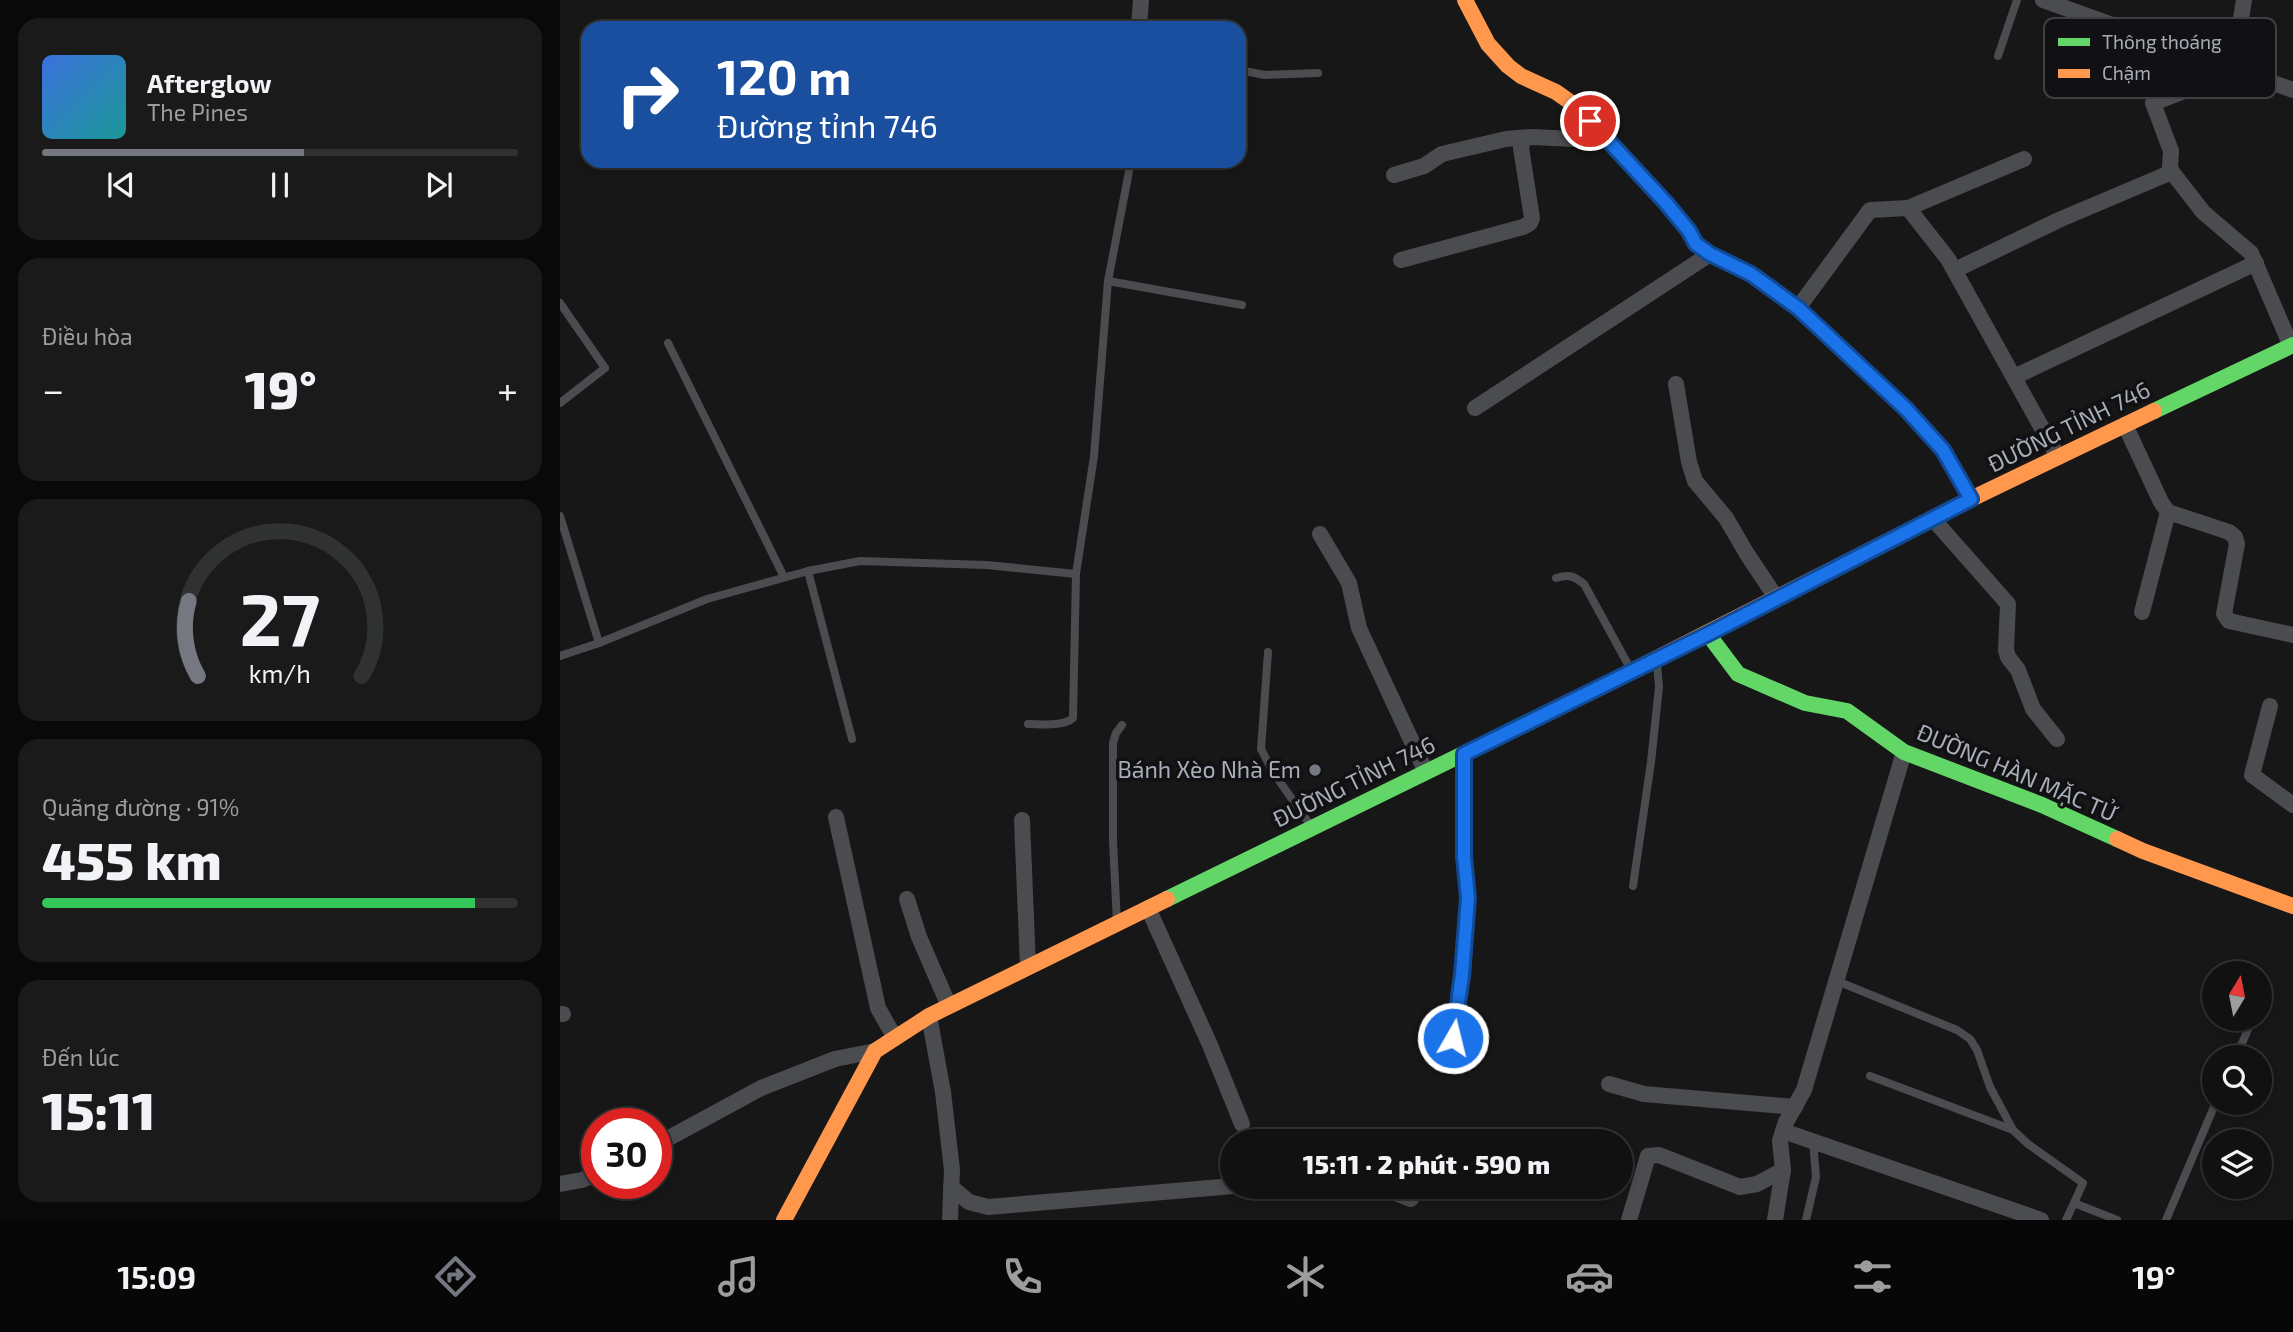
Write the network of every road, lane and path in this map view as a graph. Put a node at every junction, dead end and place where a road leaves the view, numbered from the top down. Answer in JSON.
{"nodes":[{"id":1,"x":1141,"y":0,"type":"edge"},
{"id":2,"x":1465,"y":0,"type":"edge"},
{"id":3,"x":2017,"y":0,"type":"edge"},
{"id":4,"x":2043,"y":0,"type":"edge"},
{"id":5,"x":2244,"y":0,"type":"edge"},
{"id":6,"x":2093,"y":18,"type":"edge"},
{"id":7,"x":2241,"y":18,"type":"edge"},
{"id":8,"x":1140,"y":21,"type":"edge"},
{"id":9,"x":1998,"y":56,"type":"dead end"},
{"id":10,"x":1246,"y":71,"type":"edge"},
{"id":11,"x":1318,"y":73,"type":"dead end"},
{"id":12,"x":2276,"y":84,"type":"edge"},
{"id":13,"x":2293,"y":90,"type":"edge"},
{"id":14,"x":2166,"y":98,"type":"edge"},
{"id":15,"x":1601,"y":132,"type":"junction"},
{"id":16,"x":1523,"y":139,"type":"junction"},
{"id":17,"x":2024,"y":159,"type":"dead end"},
{"id":18,"x":1130,"y":168,"type":"edge"},
{"id":19,"x":2172,"y":172,"type":"junction"},
{"id":20,"x":1394,"y":175,"type":"dead end"},
{"id":21,"x":1908,"y":208,"type":"junction"},
{"id":22,"x":1710,"y":254,"type":"junction"},
{"id":23,"x":1401,"y":260,"type":"dead end"},
{"id":24,"x":2256,"y":263,"type":"junction"},
{"id":25,"x":1955,"y":270,"type":"junction"},
{"id":26,"x":1108,"y":281,"type":"junction"},
{"id":27,"x":560,"y":303,"type":"edge"},
{"id":28,"x":1242,"y":305,"type":"dead end"},
{"id":29,"x":1798,"y":308,"type":"junction"},
{"id":30,"x":668,"y":344,"type":"dead end"},
{"id":31,"x":2292,"y":346,"type":"edge"},
{"id":32,"x":2014,"y":377,"type":"junction"},
{"id":33,"x":1676,"y":384,"type":"dead end"},
{"id":34,"x":560,"y":403,"type":"edge"},
{"id":35,"x":1475,"y":408,"type":"dead end"},
{"id":36,"x":2125,"y":425,"type":"junction"},
{"id":37,"x":2059,"y":457,"type":"junction"},
{"id":38,"x":1971,"y":499,"type":"junction"},
{"id":39,"x":2168,"y":512,"type":"junction"},
{"id":40,"x":560,"y":516,"type":"edge"},
{"id":41,"x":1933,"y":519,"type":"junction"},
{"id":42,"x":1320,"y":534,"type":"dead end"},
{"id":43,"x":808,"y":571,"type":"junction"},
{"id":44,"x":1076,"y":574,"type":"junction"},
{"id":45,"x":784,"y":577,"type":"junction"},
{"id":46,"x":1556,"y":578,"type":"dead end"},
{"id":47,"x":1777,"y":599,"type":"junction"},
{"id":48,"x":2142,"y":612,"type":"dead end"},
{"id":49,"x":1708,"y":634,"type":"junction"},
{"id":50,"x":2293,"y":635,"type":"edge"},
{"id":51,"x":599,"y":643,"type":"junction"},
{"id":52,"x":1268,"y":652,"type":"dead end"},
{"id":53,"x":560,"y":656,"type":"edge"},
{"id":54,"x":1657,"y":659,"type":"junction"},
{"id":55,"x":1632,"y":672,"type":"junction"},
{"id":56,"x":2270,"y":706,"type":"dead end"},
{"id":57,"x":1028,"y":724,"type":"dead end"},
{"id":58,"x":1122,"y":725,"type":"dead end"},
{"id":59,"x":852,"y":739,"type":"dead end"},
{"id":60,"x":2057,"y":739,"type":"dead end"},
{"id":61,"x":1904,"y":752,"type":"junction"},
{"id":62,"x":1464,"y":754,"type":"junction"},
{"id":63,"x":1426,"y":772,"type":"junction"},
{"id":64,"x":2293,"y":804,"type":"edge"},
{"id":65,"x":836,"y":817,"type":"dead end"},
{"id":66,"x":1022,"y":820,"type":"dead end"},
{"id":67,"x":1312,"y":828,"type":"junction"},
{"id":68,"x":1633,"y":886,"type":"dead end"},
{"id":69,"x":907,"y":899,"type":"dead end"},
{"id":70,"x":2293,"y":906,"type":"edge"},
{"id":71,"x":1148,"y":908,"type":"junction"},
{"id":72,"x":1117,"y":923,"type":"junction"},
{"id":73,"x":1028,"y":967,"type":"junction"},
{"id":74,"x":1837,"y":981,"type":"junction"},
{"id":75,"x":949,"y":1006,"type":"junction"},
{"id":76,"x":929,"y":1016,"type":"junction"},
{"id":77,"x":895,"y":1038,"type":"junction"},
{"id":78,"x":1453,"y":1038,"type":"dead end"},
{"id":79,"x":875,"y":1051,"type":"junction"},
{"id":80,"x":1870,"y":1076,"type":"dead end"},
{"id":81,"x":1609,"y":1084,"type":"dead end"},
{"id":82,"x":1795,"y":1107,"type":"junction"},
{"id":83,"x":2210,"y":1115,"type":"edge"},
{"id":84,"x":1241,"y":1124,"type":"dead end"},
{"id":85,"x":2013,"y":1130,"type":"junction"},
{"id":86,"x":1783,"y":1131,"type":"junction"},
{"id":87,"x":672,"y":1136,"type":"edge"},
{"id":88,"x":1813,"y":1141,"type":"junction"},
{"id":89,"x":1783,"y":1170,"type":"junction"},
{"id":90,"x":581,"y":1180,"type":"edge"},
{"id":91,"x":560,"y":1184,"type":"edge"},
{"id":92,"x":951,"y":1187,"type":"junction"},
{"id":93,"x":1220,"y":1187,"type":"edge"},
{"id":94,"x":2074,"y":1203,"type":"junction"},
{"id":95,"x":784,"y":1220,"type":"edge"},
{"id":96,"x":950,"y":1220,"type":"edge"},
{"id":97,"x":1629,"y":1220,"type":"edge"},
{"id":98,"x":1775,"y":1220,"type":"edge"},
{"id":99,"x":1806,"y":1220,"type":"edge"},
{"id":100,"x":2041,"y":1220,"type":"edge"},
{"id":101,"x":2066,"y":1220,"type":"edge"},
{"id":102,"x":2118,"y":1220,"type":"edge"},
{"id":103,"x":2166,"y":1220,"type":"edge"}],
"edges":[{"from":1,"to":8,"type":"street"},
{"from":2,"to":15,"type":"main road"},
{"from":3,"to":9,"type":"lane"},
{"from":4,"to":6,"type":"street"},
{"from":5,"to":7,"type":"street"},
{"from":10,"to":11,"type":"lane"},
{"from":12,"to":13,"type":"street"},
{"from":14,"to":19,"type":"street"},
{"from":15,"to":16,"type":"street"},
{"from":15,"to":22,"type":"main road"},
{"from":16,"to":20,"type":"street"},
{"from":16,"to":23,"type":"street"},
{"from":17,"to":21,"type":"street"},
{"from":18,"to":26,"type":"lane"},
{"from":19,"to":24,"type":"street"},
{"from":19,"to":25,"type":"street"},
{"from":21,"to":25,"type":"street"},
{"from":21,"to":29,"type":"street"},
{"from":22,"to":29,"type":"main road"},
{"from":22,"to":35,"type":"street"},
{"from":24,"to":31,"type":"street"},
{"from":24,"to":32,"type":"street"},
{"from":25,"to":32,"type":"street"},
{"from":26,"to":28,"type":"lane"},
{"from":26,"to":44,"type":"lane"},
{"from":27,"to":34,"type":"lane"},
{"from":29,"to":38,"type":"main road"},
{"from":30,"to":45,"type":"lane"},
{"from":31,"to":36,"type":"main road","name":"ĐƯỜNG TỈNH 746"},
{"from":32,"to":37,"type":"street"},
{"from":33,"to":47,"type":"street"},
{"from":36,"to":37,"type":"main road","name":"ĐƯỜNG TỈNH 746"},
{"from":36,"to":39,"type":"street"},
{"from":37,"to":38,"type":"main road","name":"ĐƯỜNG TỈNH 746"},
{"from":38,"to":41,"type":"main road","name":"ĐƯỜNG TỈNH 746"},
{"from":39,"to":48,"type":"street"},
{"from":39,"to":50,"type":"street"},
{"from":40,"to":51,"type":"lane"},
{"from":41,"to":47,"type":"main road","name":"ĐƯỜNG TỈNH 746"},
{"from":41,"to":60,"type":"street"},
{"from":42,"to":63,"type":"street"},
{"from":43,"to":44,"type":"lane"},
{"from":43,"to":45,"type":"lane"},
{"from":43,"to":59,"type":"lane"},
{"from":44,"to":57,"type":"lane"},
{"from":45,"to":51,"type":"lane"},
{"from":46,"to":55,"type":"lane"},
{"from":47,"to":49,"type":"main road","name":"ĐƯỜNG TỈNH 746"},
{"from":49,"to":54,"type":"main road","name":"ĐƯỜNG TỈNH 746"},
{"from":49,"to":61,"type":"main road","name":"ĐƯỜNG HÀN MẶC TỬ"},
{"from":51,"to":53,"type":"lane"},
{"from":52,"to":67,"type":"lane"},
{"from":54,"to":55,"type":"main road","name":"ĐƯỜNG TỈNH 746"},
{"from":54,"to":68,"type":"lane"},
{"from":55,"to":62,"type":"main road","name":"ĐƯỜNG TỈNH 746"},
{"from":56,"to":64,"type":"street"},
{"from":58,"to":72,"type":"lane"},
{"from":61,"to":70,"type":"main road","name":"ĐƯỜNG HÀN MẶC TỬ"},
{"from":61,"to":74,"type":"street"},
{"from":62,"to":63,"type":"main road","name":"ĐƯỜNG TỈNH 746"},
{"from":62,"to":78,"type":"street"},
{"from":63,"to":67,"type":"main road","name":"ĐƯỜNG TỈNH 746"},
{"from":65,"to":77,"type":"street"},
{"from":66,"to":73,"type":"street"},
{"from":67,"to":71,"type":"main road","name":"ĐƯỜNG TỈNH 746"},
{"from":69,"to":75,"type":"street"},
{"from":71,"to":72,"type":"main road","name":"ĐƯỜNG TỈNH 746"},
{"from":71,"to":84,"type":"street"},
{"from":72,"to":73,"type":"main road","name":"ĐƯỜNG TỈNH 746"},
{"from":73,"to":75,"type":"main road","name":"ĐƯỜNG TỈNH 746"},
{"from":74,"to":82,"type":"street"},
{"from":74,"to":85,"type":"lane"},
{"from":75,"to":76,"type":"main road","name":"ĐƯỜNG TỈNH 746"},
{"from":76,"to":77,"type":"main road","name":"ĐƯỜNG TỈNH 746"},
{"from":76,"to":92,"type":"street"},
{"from":77,"to":79,"type":"main road","name":"ĐƯỜNG TỈNH 746"},
{"from":79,"to":87,"type":"street"},
{"from":79,"to":95,"type":"main road","name":"ĐƯỜNG TỈNH 746"},
{"from":80,"to":85,"type":"lane"},
{"from":81,"to":82,"type":"street"},
{"from":82,"to":86,"type":"street"},
{"from":83,"to":103,"type":"lane"},
{"from":85,"to":94,"type":"lane"},
{"from":86,"to":88,"type":"street"},
{"from":86,"to":89,"type":"street"},
{"from":88,"to":99,"type":"lane"},
{"from":88,"to":100,"type":"street"},
{"from":89,"to":97,"type":"street"},
{"from":89,"to":98,"type":"street"},
{"from":90,"to":91,"type":"street"},
{"from":92,"to":93,"type":"street"},
{"from":92,"to":96,"type":"street"},
{"from":94,"to":101,"type":"lane"},
{"from":94,"to":102,"type":"lane"}]}
